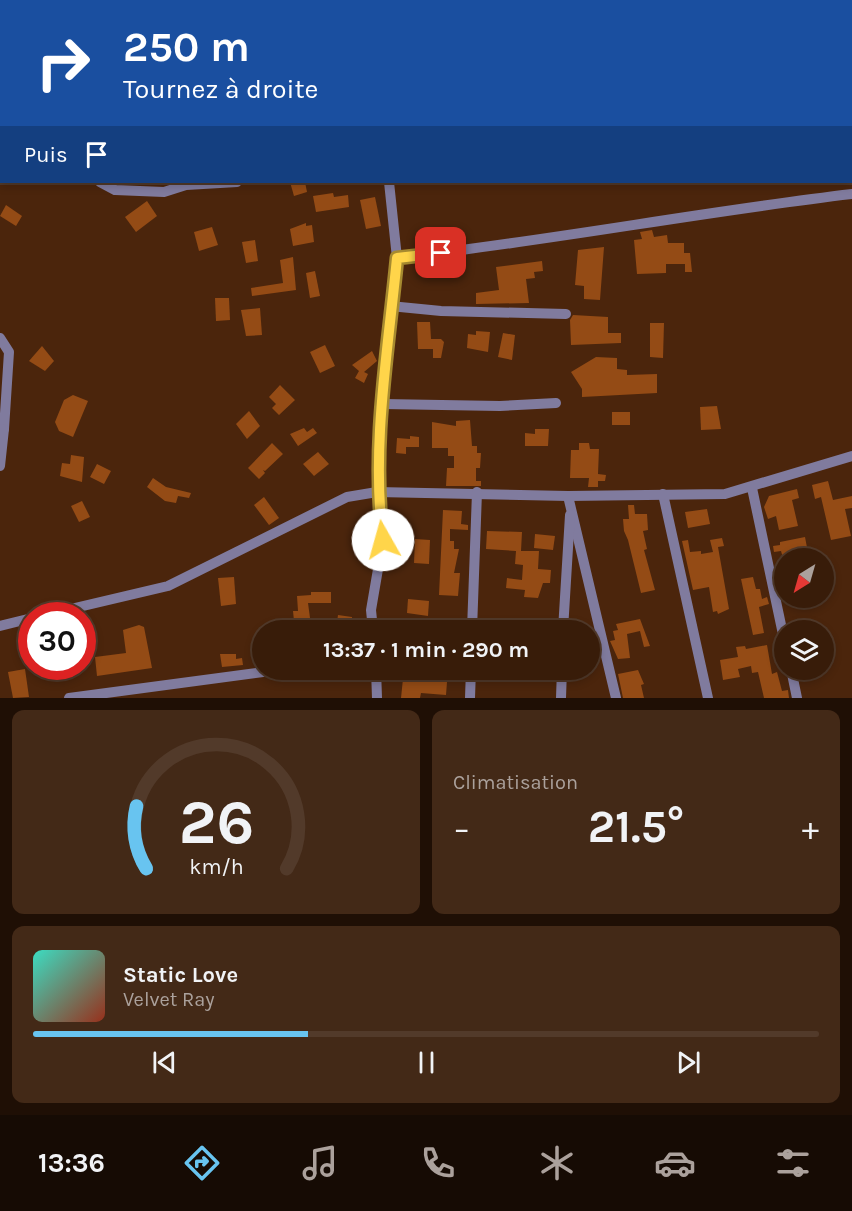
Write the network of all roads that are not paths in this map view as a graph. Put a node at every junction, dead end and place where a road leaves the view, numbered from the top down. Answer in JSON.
{"nodes":[{"id":1,"x":102,"y":183,"type":"edge"},
{"id":2,"x":220,"y":183,"type":"edge"},
{"id":3,"x":388,"y":183,"type":"edge"},
{"id":4,"x":852,"y":194,"type":"edge"},
{"id":5,"x":397,"y":258,"type":"junction"},
{"id":6,"x":390,"y":306,"type":"junction"},
{"id":7,"x":566,"y":314,"type":"dead end"},
{"id":8,"x":0,"y":338,"type":"edge"},
{"id":9,"x":556,"y":403,"type":"dead end"},
{"id":10,"x":383,"y":404,"type":"junction"},
{"id":11,"x":2,"y":430,"type":"edge"},
{"id":12,"x":852,"y":457,"type":"edge"},
{"id":13,"x":0,"y":465,"type":"edge"},
{"id":14,"x":752,"y":488,"type":"junction"},
{"id":15,"x":377,"y":492,"type":"junction"},
{"id":16,"x":477,"y":492,"type":"junction"},
{"id":17,"x":663,"y":494,"type":"junction"},
{"id":18,"x":570,"y":499,"type":"junction"},
{"id":19,"x":96,"y":603,"type":"edge"},
{"id":20,"x":372,"y":620,"type":"edge"},
{"id":21,"x":472,"y":620,"type":"edge"},
{"id":22,"x":564,"y":620,"type":"edge"},
{"id":23,"x":780,"y":620,"type":"edge"},
{"id":24,"x":18,"y":622,"type":"edge"},
{"id":25,"x":0,"y":627,"type":"edge"},
{"id":26,"x":252,"y":674,"type":"edge"},
{"id":27,"x":376,"y":680,"type":"edge"},
{"id":28,"x":471,"y":680,"type":"edge"},
{"id":29,"x":562,"y":680,"type":"edge"},
{"id":30,"x":793,"y":680,"type":"edge"},
{"id":31,"x":69,"y":698,"type":"edge"},
{"id":32,"x":376,"y":698,"type":"edge"},
{"id":33,"x":470,"y":698,"type":"edge"},
{"id":34,"x":561,"y":698,"type":"edge"},
{"id":35,"x":616,"y":698,"type":"edge"},
{"id":36,"x":708,"y":698,"type":"edge"},
{"id":37,"x":797,"y":698,"type":"edge"}],
"edges":[{"from":1,"to":2,"type":"street"},
{"from":3,"to":5,"type":"street"},
{"from":4,"to":5,"type":"street"},
{"from":5,"to":6,"type":"street"},
{"from":6,"to":7,"type":"street"},
{"from":6,"to":10,"type":"street"},
{"from":8,"to":11,"type":"street"},
{"from":9,"to":10,"type":"street"},
{"from":10,"to":15,"type":"street"},
{"from":11,"to":13,"type":"street"},
{"from":12,"to":14,"type":"street"},
{"from":14,"to":17,"type":"street"},
{"from":14,"to":23,"type":"street"},
{"from":15,"to":16,"type":"street"},
{"from":15,"to":19,"type":"street"},
{"from":15,"to":20,"type":"street"},
{"from":16,"to":18,"type":"street"},
{"from":16,"to":21,"type":"street"},
{"from":17,"to":18,"type":"street"},
{"from":17,"to":36,"type":"street"},
{"from":18,"to":22,"type":"street"},
{"from":18,"to":35,"type":"street"},
{"from":24,"to":25,"type":"street"},
{"from":26,"to":31,"type":"street"},
{"from":27,"to":32,"type":"street"},
{"from":28,"to":33,"type":"street"},
{"from":29,"to":34,"type":"street"},
{"from":30,"to":37,"type":"street"}]}
